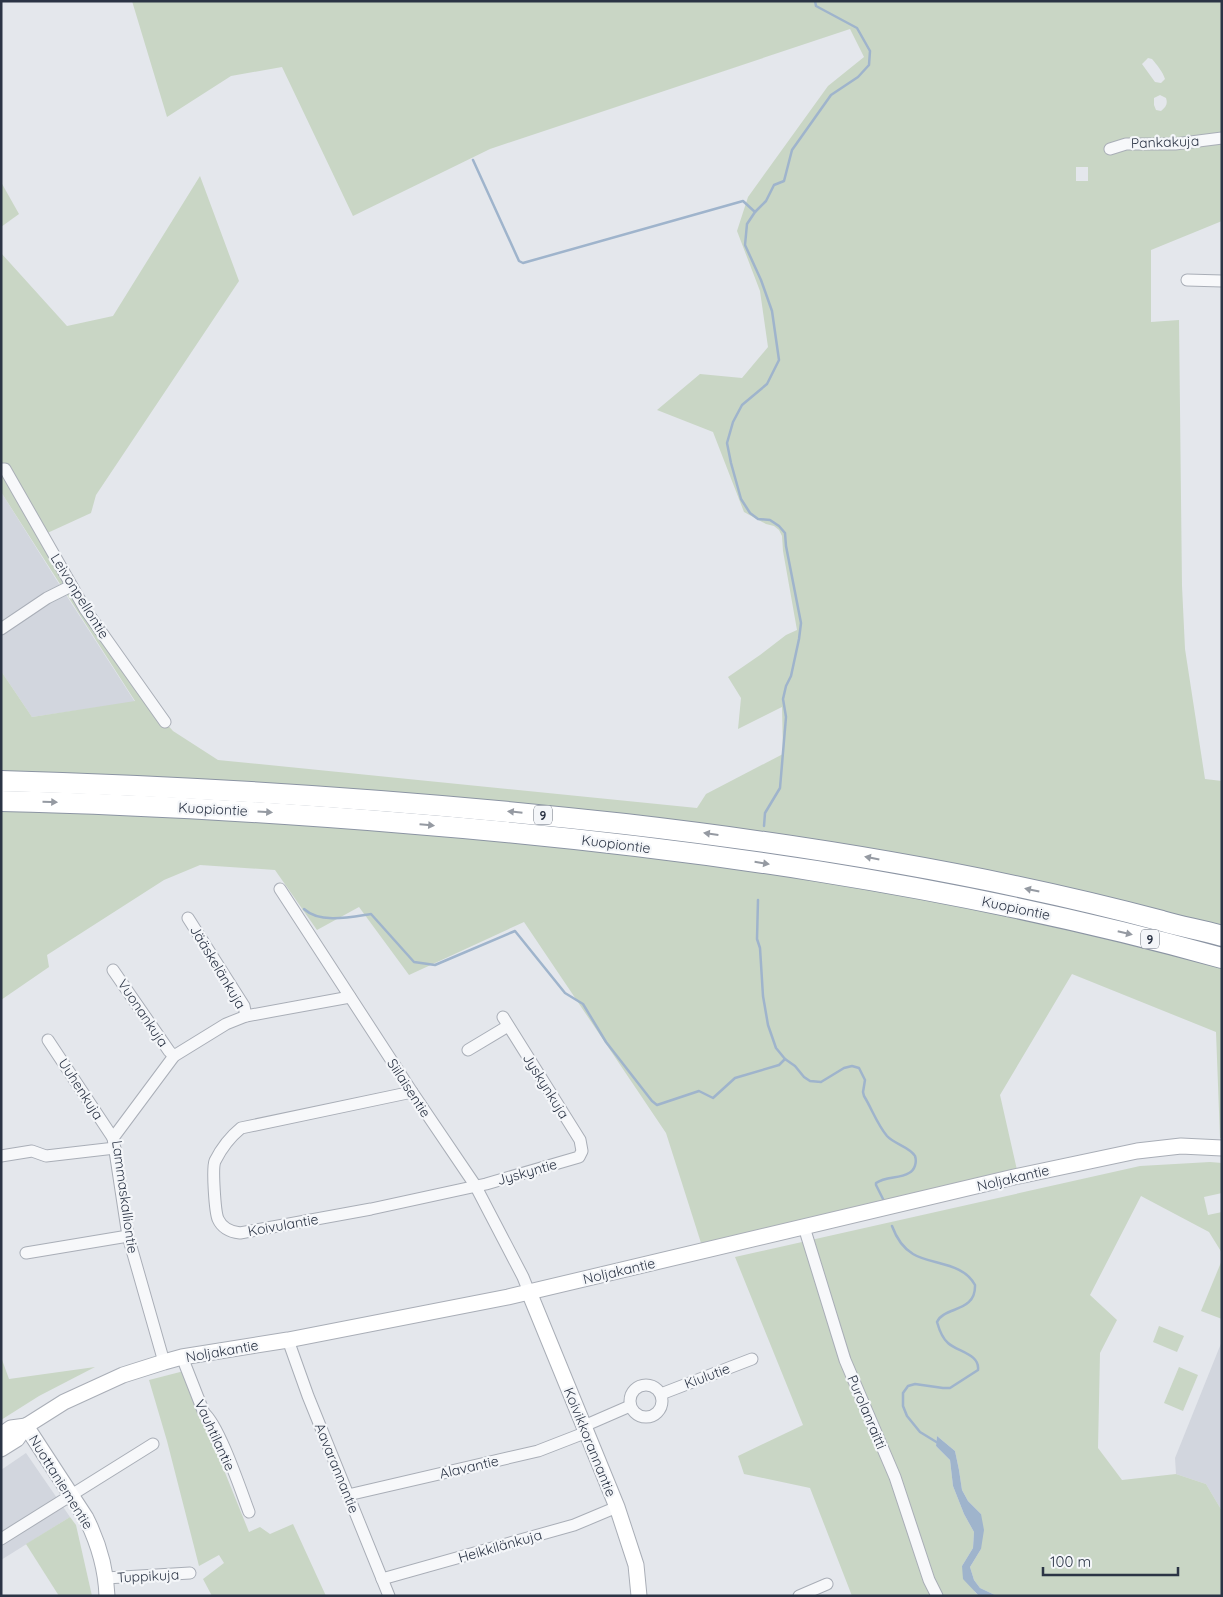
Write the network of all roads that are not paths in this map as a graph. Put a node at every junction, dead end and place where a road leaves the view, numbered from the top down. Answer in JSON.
{"nodes":[{"id":1,"x":1222,"y":138,"type":"edge"},
{"id":2,"x":1110,"y":149,"type":"dead end"},
{"id":3,"x":1187,"y":280,"type":"dead end"},
{"id":4,"x":1222,"y":281,"type":"edge"},
{"id":5,"x":1,"y":469,"type":"edge"},
{"id":6,"x":70,"y":586,"type":"junction"},
{"id":7,"x":1,"y":629,"type":"edge"},
{"id":8,"x":165,"y":722,"type":"dead end"},
{"id":9,"x":1,"y":781,"type":"edge"},
{"id":10,"x":1,"y":801,"type":"edge"},
{"id":11,"x":280,"y":889,"type":"dead end"},
{"id":12,"x":188,"y":918,"type":"dead end"},
{"id":13,"x":1222,"y":936,"type":"edge"},
{"id":14,"x":1222,"y":958,"type":"edge"},
{"id":15,"x":113,"y":970,"type":"dead end"},
{"id":16,"x":350,"y":997,"type":"junction"},
{"id":17,"x":246,"y":1016,"type":"junction"},
{"id":18,"x":48,"y":1040,"type":"dead end"},
{"id":19,"x":468,"y":1050,"type":"dead end"},
{"id":20,"x":174,"y":1056,"type":"junction"},
{"id":21,"x":412,"y":1092,"type":"junction"},
{"id":22,"x":114,"y":1143,"type":"junction"},
{"id":23,"x":1222,"y":1148,"type":"edge"},
{"id":24,"x":1,"y":1156,"type":"edge"},
{"id":25,"x":579,"y":1157,"type":"joint"},
{"id":26,"x":475,"y":1185,"type":"junction"},
{"id":27,"x":804,"y":1227,"type":"junction"},
{"id":28,"x":128,"y":1236,"type":"junction"},
{"id":29,"x":26,"y":1253,"type":"dead end"},
{"id":30,"x":529,"y":1292,"type":"junction"},
{"id":31,"x":288,"y":1340,"type":"junction"},
{"id":32,"x":182,"y":1357,"type":"junction"},
{"id":33,"x":752,"y":1359,"type":"dead end"},
{"id":34,"x":164,"y":1362,"type":"junction"},
{"id":35,"x":662,"y":1394,"type":"junction"},
{"id":36,"x":630,"y":1406,"type":"junction"},
{"id":37,"x":26,"y":1426,"type":"junction"},
{"id":38,"x":586,"y":1429,"type":"junction"},
{"id":39,"x":1,"y":1435,"type":"edge"},
{"id":40,"x":153,"y":1444,"type":"dead end"},
{"id":41,"x":1,"y":1449,"type":"edge"},
{"id":42,"x":71,"y":1495,"type":"junction"},
{"id":43,"x":348,"y":1495,"type":"junction"},
{"id":44,"x":616,"y":1507,"type":"junction"},
{"id":45,"x":249,"y":1512,"type":"dead end"},
{"id":46,"x":1,"y":1539,"type":"edge"},
{"id":47,"x":190,"y":1573,"type":"dead end"},
{"id":48,"x":106,"y":1578,"type":"junction"},
{"id":49,"x":382,"y":1579,"type":"junction"},
{"id":50,"x":827,"y":1584,"type":"dead end"},
{"id":51,"x":107,"y":1596,"type":"edge"},
{"id":52,"x":389,"y":1596,"type":"edge"},
{"id":53,"x":639,"y":1596,"type":"edge"},
{"id":54,"x":799,"y":1596,"type":"edge"},
{"id":55,"x":937,"y":1596,"type":"edge"}],
"edges":[{"from":1,"to":2,"type":"street","name":"Pankakuja"},
{"from":3,"to":4,"type":"street"},
{"from":5,"to":6,"type":"street","name":"Leivonpellontie"},
{"from":6,"to":7,"type":"street"},
{"from":6,"to":8,"type":"street","name":"Leivonpellontie"},
{"from":13,"to":9,"type":"highway","name":"Kuopiontie","number":"9","one_way":true},
{"from":10,"to":14,"type":"highway","name":"Kuopiontie","number":"9","one_way":true},
{"from":11,"to":16,"type":"street","name":"Siilaisentie"},
{"from":12,"to":17,"type":"street","name":"Jääskelänkuja"},
{"from":15,"to":20,"type":"street","name":"Vuonankuja"},
{"from":16,"to":17,"type":"street","name":"Lammaskalliontie"},
{"from":16,"to":21,"type":"street","name":"Siilaisentie"},
{"from":17,"to":20,"type":"street","name":"Lammaskalliontie"},
{"from":18,"to":22,"type":"street","name":"Uuhenkuja"},
{"from":19,"to":25,"type":"street","name":"Jyskynkuja"},
{"from":20,"to":22,"type":"street","name":"Lammaskalliontie"},
{"from":21,"to":26,"type":"street","name":"Siilaisentie"},
{"from":21,"to":26,"type":"street","name":"Koivulantie"},
{"from":22,"to":24,"type":"street"},
{"from":22,"to":28,"type":"street","name":"Lammaskalliontie"},
{"from":23,"to":27,"type":"main road","name":"Noljakantie"},
{"from":25,"to":26,"type":"street","name":"Jyskyntie"},
{"from":26,"to":30,"type":"street","name":"Siilaisentie"},
{"from":27,"to":30,"type":"main road","name":"Noljakantie"},
{"from":27,"to":55,"type":"street","name":"Purolanraitti"},
{"from":28,"to":29,"type":"street"},
{"from":28,"to":34,"type":"street","name":"Lammaskalliontie"},
{"from":30,"to":31,"type":"main road","name":"Noljakantie"},
{"from":30,"to":38,"type":"main road","name":"Koivikkorannantie"},
{"from":31,"to":32,"type":"main road","name":"Noljakantie"},
{"from":31,"to":43,"type":"street","name":"Aavarannantie"},
{"from":32,"to":34,"type":"main road","name":"Noljakantie"},
{"from":32,"to":45,"type":"street","name":"Vauhtilantie"},
{"from":33,"to":35,"type":"street","name":"Kiulutie"},
{"from":34,"to":37,"type":"main road","name":"Noljakantie"},
{"from":35,"to":36,"type":"street"},
{"from":35,"to":36,"type":"street"},
{"from":36,"to":38,"type":"street"},
{"from":37,"to":39,"type":"main road","name":"Noljakantie"},
{"from":37,"to":41,"type":"main road","name":"Noljakantie"},
{"from":37,"to":42,"type":"main road","name":"Nuottaniementie"},
{"from":38,"to":43,"type":"street","name":"Alavantie"},
{"from":38,"to":44,"type":"main road","name":"Koivikkorannantie"},
{"from":40,"to":42,"type":"street"},
{"from":42,"to":46,"type":"street"},
{"from":42,"to":48,"type":"main road","name":"Nuottaniementie"},
{"from":43,"to":49,"type":"street","name":"Aavarannantie"},
{"from":44,"to":49,"type":"street","name":"Heikkilänkuja"},
{"from":44,"to":53,"type":"main road","name":"Koivikkorannantie"},
{"from":47,"to":48,"type":"street","name":"Tuppikuja"},
{"from":48,"to":51,"type":"main road","name":"Nuottaniementie"},
{"from":49,"to":52,"type":"street","name":"Aavarannantie"},
{"from":50,"to":54,"type":"street"}]}
